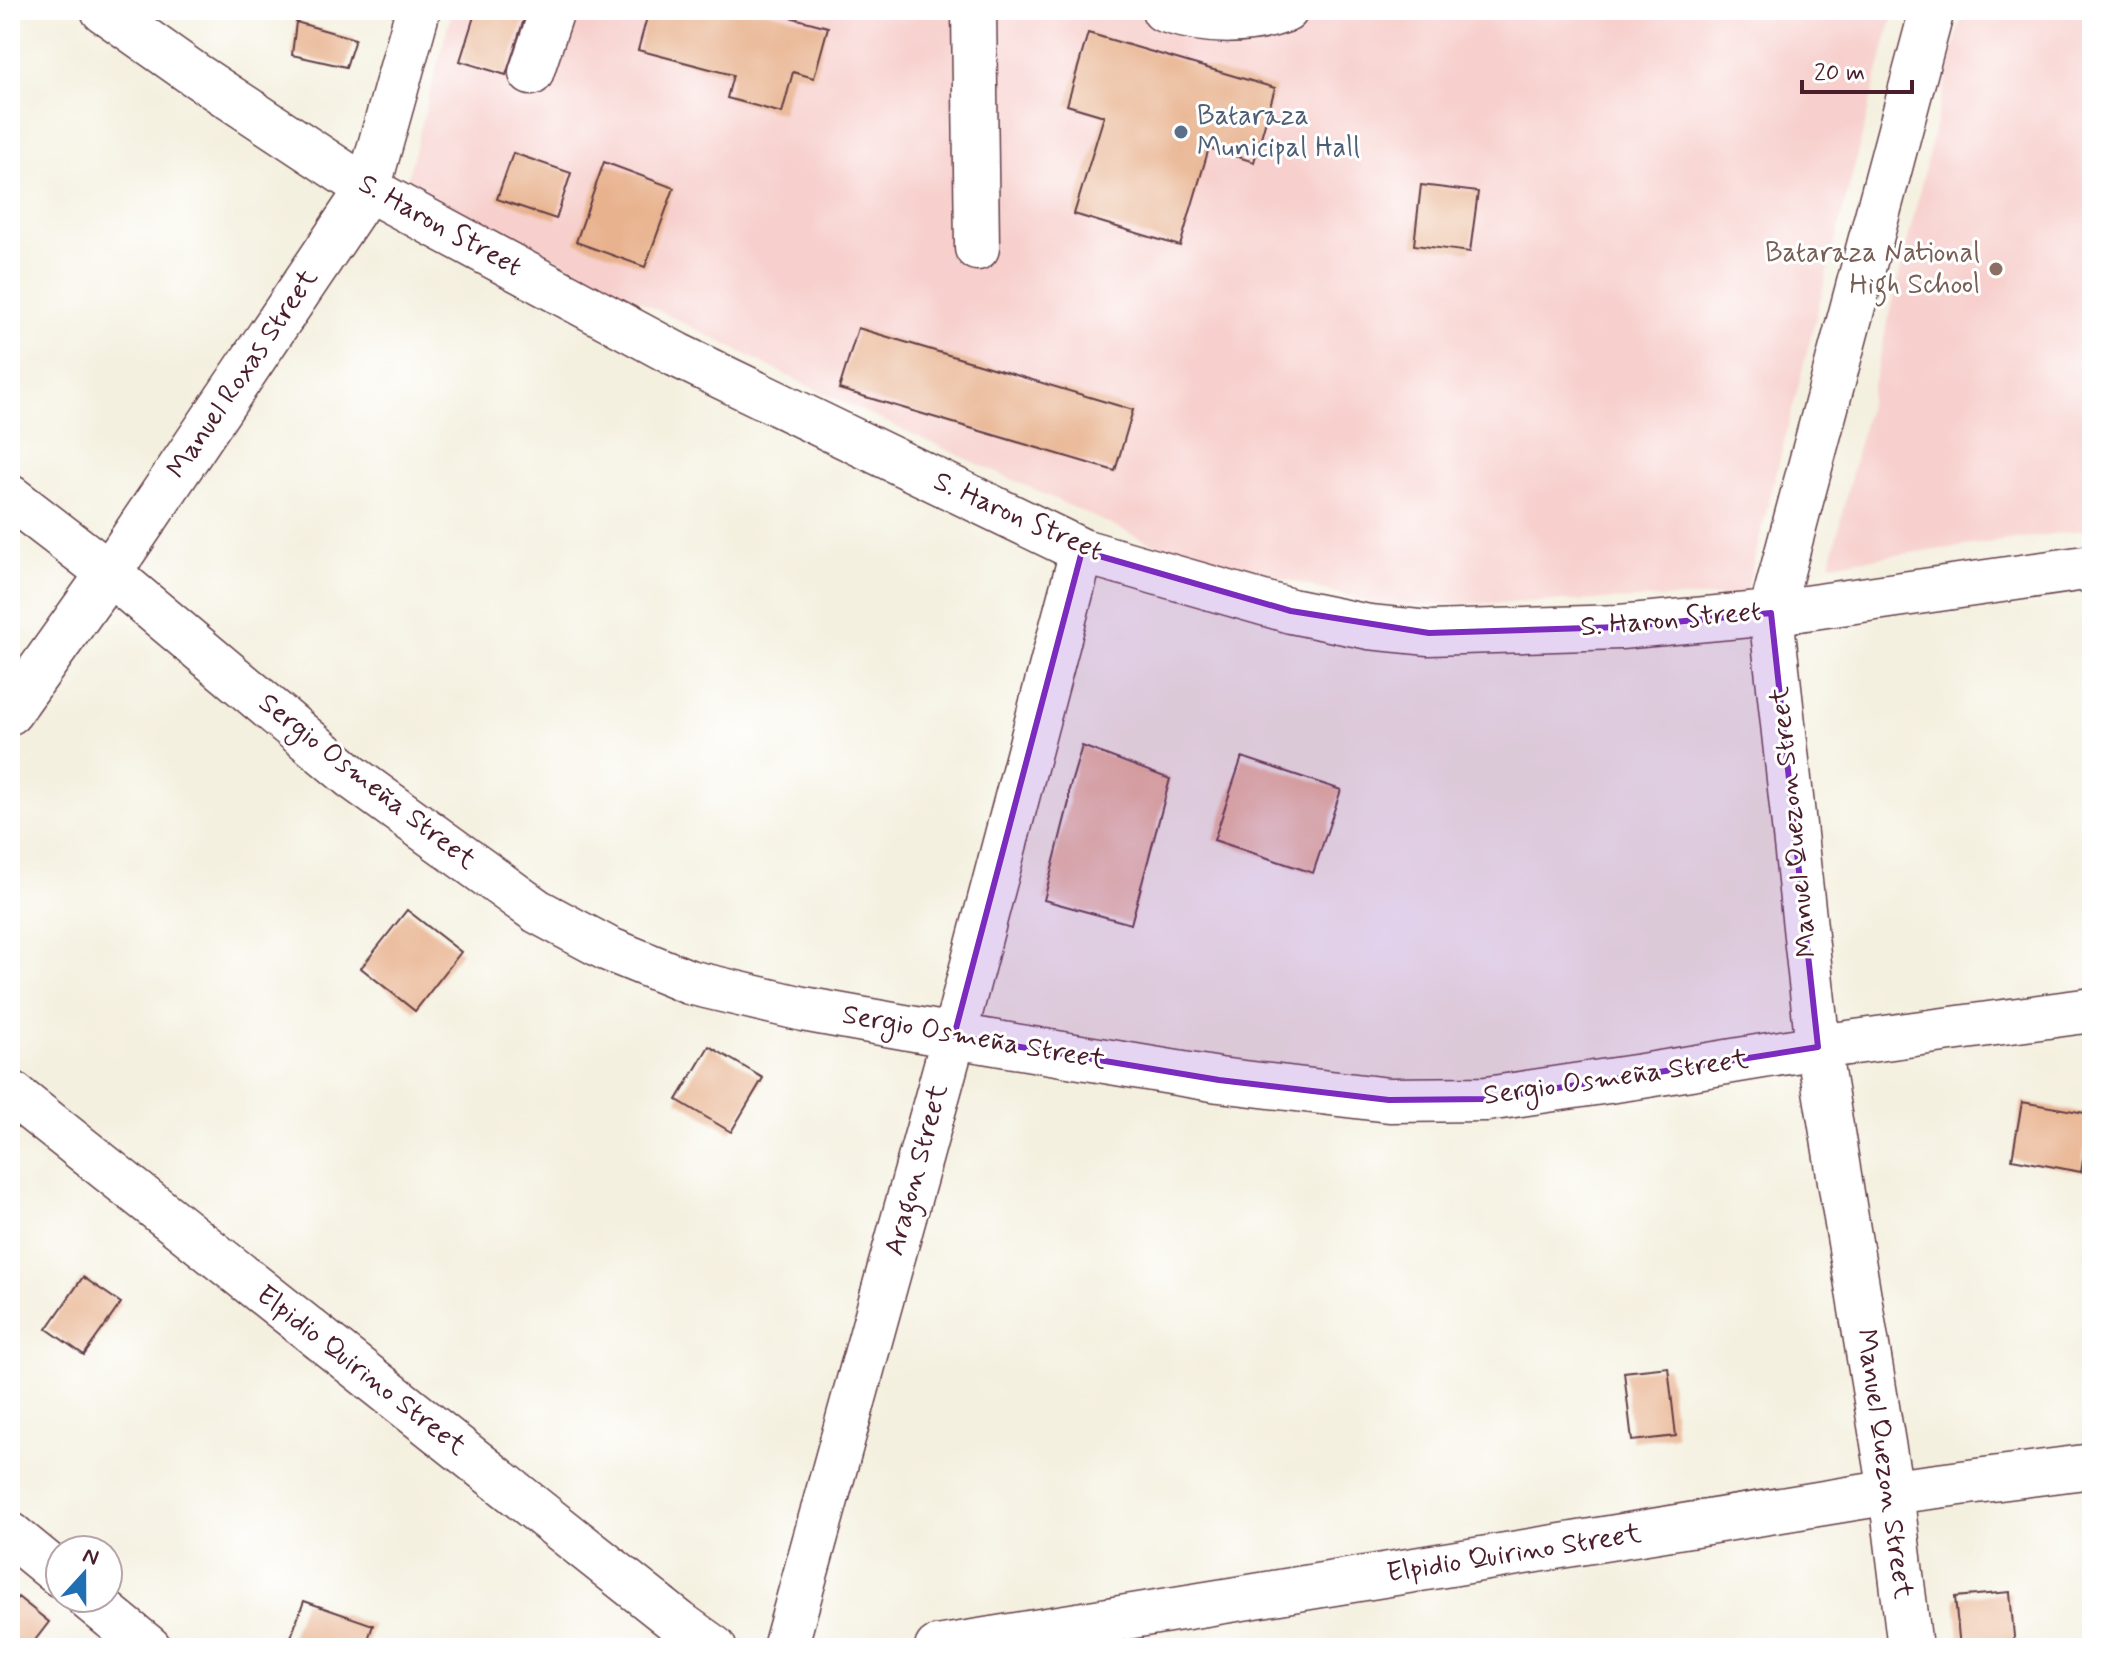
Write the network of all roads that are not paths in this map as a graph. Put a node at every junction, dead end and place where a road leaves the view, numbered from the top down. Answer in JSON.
{"nodes":[{"id":1,"x":103,"y":10,"type":"edge"},
{"id":2,"x":418,"y":10,"type":"edge"},
{"id":3,"x":552,"y":10,"type":"edge"},
{"id":4,"x":1164,"y":10,"type":"edge"},
{"id":5,"x":1286,"y":10,"type":"edge"},
{"id":6,"x":1932,"y":10,"type":"edge"},
{"id":7,"x":977,"y":11,"type":"edge"},
{"id":8,"x":531,"y":73,"type":"dead end"},
{"id":9,"x":368,"y":189,"type":"junction"},
{"id":10,"x":977,"y":248,"type":"dead end"},
{"id":11,"x":10,"y":497,"type":"edge"},
{"id":12,"x":1082,"y":551,"type":"junction"},
{"id":13,"x":2092,"y":567,"type":"edge"},
{"id":14,"x":109,"y":573,"type":"junction"},
{"id":15,"x":1771,"y":613,"type":"junction"},
{"id":16,"x":10,"y":712,"type":"edge"},
{"id":17,"x":2092,"y":1010,"type":"edge"},
{"id":18,"x":954,"y":1036,"type":"junction"},
{"id":19,"x":1818,"y":1047,"type":"junction"},
{"id":20,"x":10,"y":1092,"type":"edge"},
{"id":21,"x":2092,"y":1466,"type":"edge"},
{"id":22,"x":1891,"y":1492,"type":"junction"},
{"id":23,"x":10,"y":1534,"type":"edge"},
{"id":24,"x":44,"y":1562,"type":"edge"},
{"id":25,"x":108,"y":1614,"type":"edge"},
{"id":26,"x":149,"y":1648,"type":"edge"},
{"id":27,"x":714,"y":1648,"type":"edge"},
{"id":28,"x":785,"y":1648,"type":"edge"},
{"id":29,"x":937,"y":1648,"type":"edge"},
{"id":30,"x":1910,"y":1648,"type":"edge"}],
"edges":[{"from":1,"to":9,"type":"street","name":"S. Haron Street"},
{"from":2,"to":9,"type":"street","name":"Manuel Roxas Street"},
{"from":3,"to":8,"type":"street"},
{"from":4,"to":5,"type":"street"},
{"from":6,"to":15,"type":"street","name":"Manuel Quezon Street"},
{"from":7,"to":10,"type":"street"},
{"from":9,"to":12,"type":"street","name":"S. Haron Street"},
{"from":9,"to":14,"type":"street","name":"Manuel Roxas Street"},
{"from":11,"to":14,"type":"street","name":"Sergio Osmeña Street"},
{"from":12,"to":15,"type":"street","name":"S. Haron Street"},
{"from":12,"to":18,"type":"street","name":"Aragon Street"},
{"from":13,"to":15,"type":"street","name":"S. Haron Street"},
{"from":14,"to":16,"type":"street","name":"Manuel Roxas Street"},
{"from":14,"to":18,"type":"street","name":"Sergio Osmeña Street"},
{"from":15,"to":19,"type":"street","name":"Manuel Quezon Street"},
{"from":17,"to":19,"type":"street","name":"Sergio Osmeña Street"},
{"from":18,"to":19,"type":"street","name":"Sergio Osmeña Street"},
{"from":18,"to":28,"type":"street","name":"Aragon Street"},
{"from":19,"to":22,"type":"street","name":"Manuel Quezon Street"},
{"from":20,"to":27,"type":"street","name":"Elpidio Quirino Street"},
{"from":21,"to":22,"type":"street","name":"Elpidio Quirino Street"},
{"from":22,"to":29,"type":"street","name":"Elpidio Quirino Street"},
{"from":22,"to":30,"type":"street","name":"Manuel Quezon Street"},
{"from":23,"to":24,"type":"street"},
{"from":25,"to":26,"type":"street"}]}
